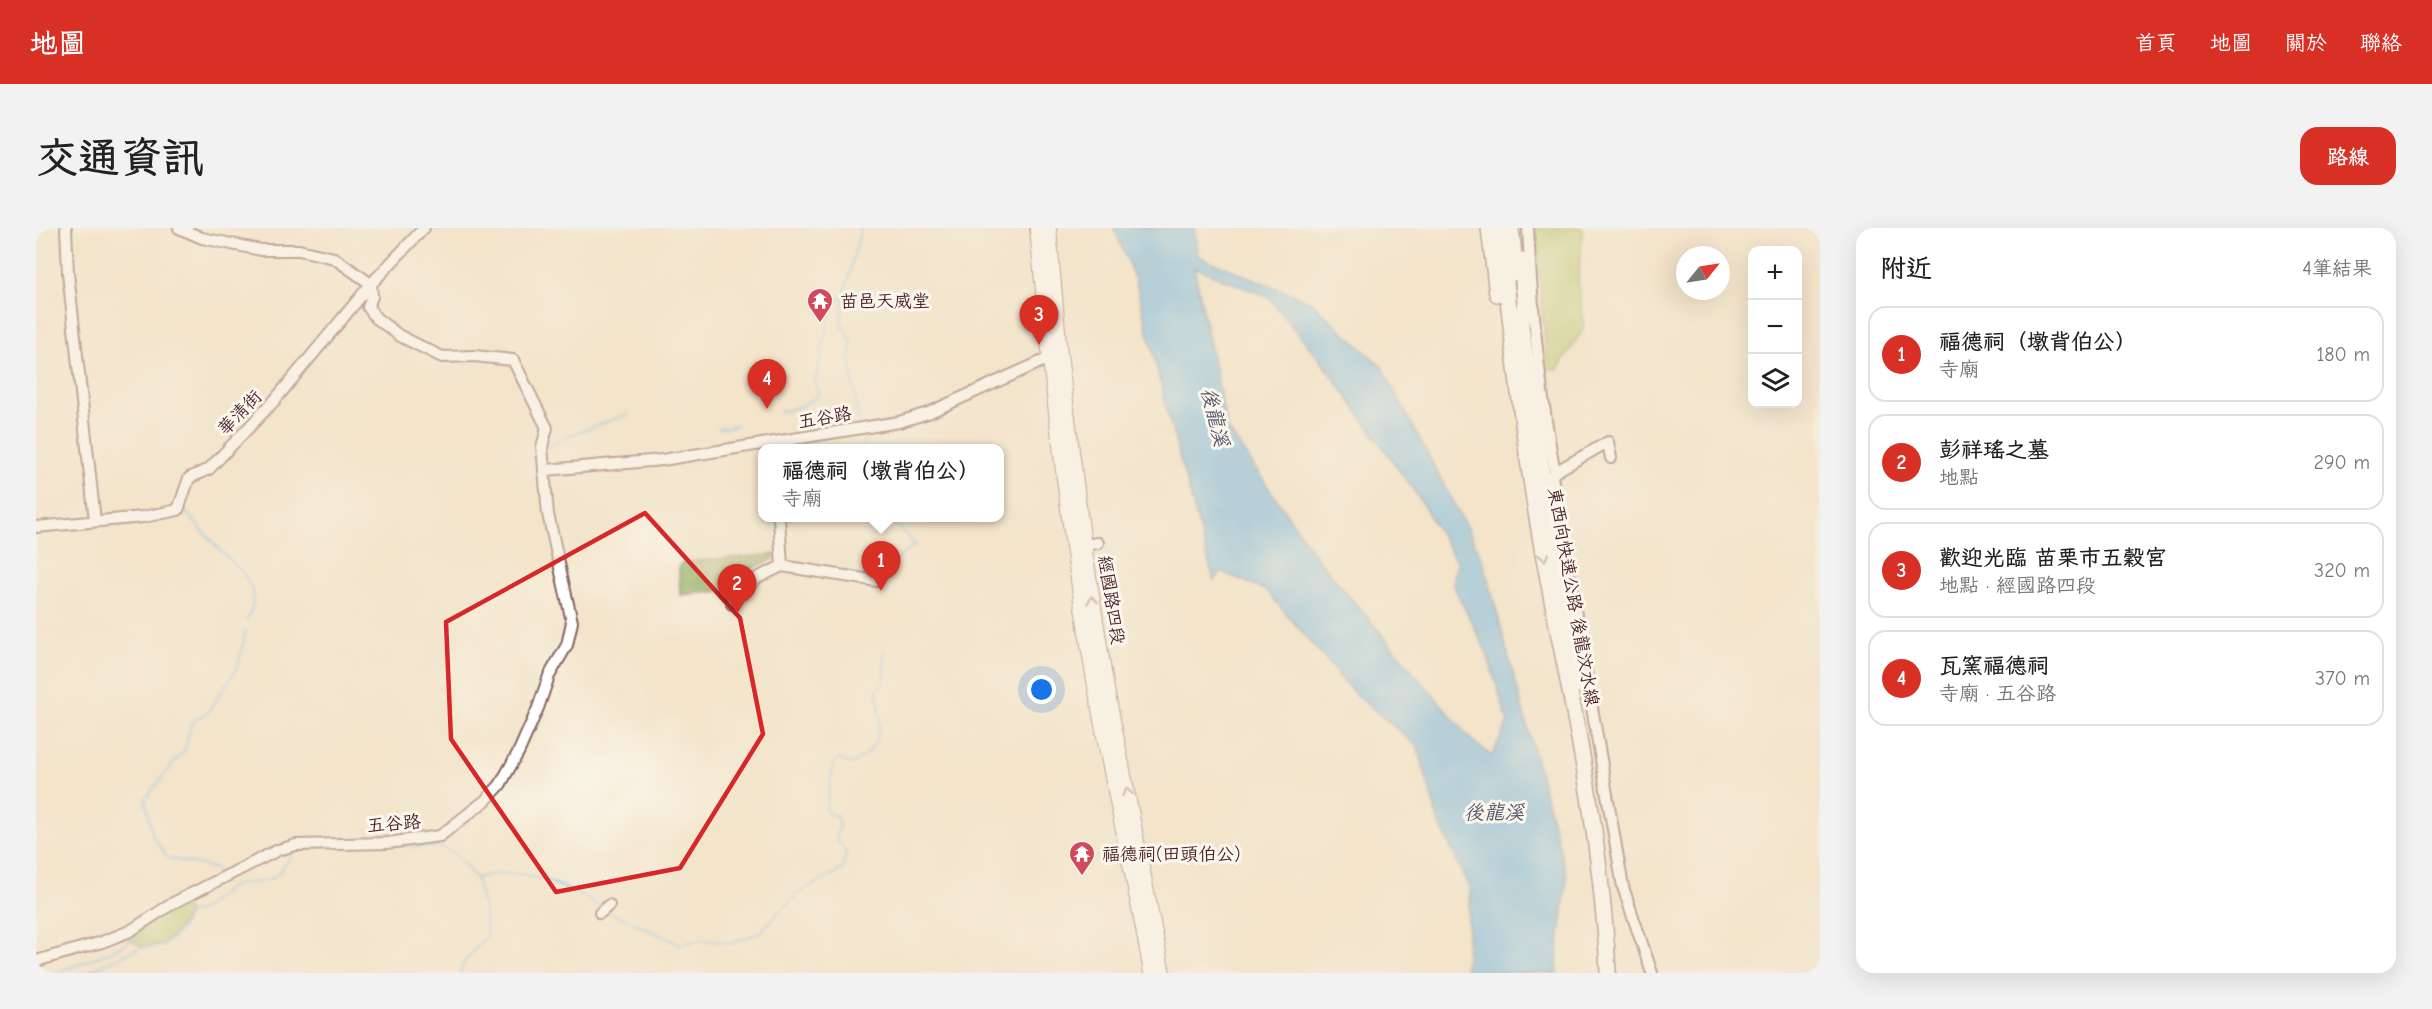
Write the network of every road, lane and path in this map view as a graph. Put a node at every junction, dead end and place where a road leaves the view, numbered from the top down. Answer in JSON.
{"nodes":[{"id":1,"x":66,"y":228,"type":"edge"},
{"id":2,"x":179,"y":228,"type":"edge"},
{"id":3,"x":424,"y":228,"type":"edge"},
{"id":4,"x":1037,"y":228,"type":"edge"},
{"id":5,"x":1048,"y":228,"type":"edge"},
{"id":6,"x":1489,"y":228,"type":"edge"},
{"id":7,"x":1500,"y":228,"type":"edge"},
{"id":8,"x":1511,"y":228,"type":"edge"},
{"id":9,"x":1519,"y":228,"type":"edge"},
{"id":10,"x":1528,"y":228,"type":"edge"},
{"id":11,"x":371,"y":284,"type":"junction"},
{"id":12,"x":1521,"y":326,"type":"junction"},
{"id":13,"x":1513,"y":349,"type":"junction"},
{"id":14,"x":1055,"y":355,"type":"junction"},
{"id":15,"x":784,"y":444,"type":"edge"},
{"id":16,"x":758,"y":448,"type":"edge"},
{"id":17,"x":1611,"y":458,"type":"dead end"},
{"id":18,"x":546,"y":470,"type":"junction"},
{"id":19,"x":1555,"y":472,"type":"junction"},
{"id":20,"x":95,"y":521,"type":"junction"},
{"id":21,"x":779,"y":522,"type":"edge"},
{"id":22,"x":36,"y":527,"type":"edge"},
{"id":23,"x":1098,"y":543,"type":"dead end"},
{"id":24,"x":1079,"y":545,"type":"junction"},
{"id":25,"x":782,"y":567,"type":"junction"},
{"id":26,"x":877,"y":581,"type":"dead end"},
{"id":27,"x":732,"y":604,"type":"dead end"},
{"id":28,"x":1134,"y":827,"type":"junction"},
{"id":29,"x":609,"y":905,"type":"dead end"},
{"id":30,"x":600,"y":913,"type":"dead end"},
{"id":31,"x":36,"y":961,"type":"edge"},
{"id":32,"x":1151,"y":973,"type":"edge"},
{"id":33,"x":1163,"y":973,"type":"edge"},
{"id":34,"x":1608,"y":973,"type":"edge"},
{"id":35,"x":1616,"y":973,"type":"edge"},
{"id":36,"x":1652,"y":973,"type":"edge"}],
"edges":[{"from":1,"to":20,"type":"street"},
{"from":2,"to":11,"type":"street"},
{"from":3,"to":11,"type":"street","name":"華清街"},
{"from":4,"to":14,"type":"main road","name":"經國路四段"},
{"from":5,"to":14,"type":"main road","name":"經國路四段"},
{"from":6,"to":13,"type":"highway"},
{"from":7,"to":13,"type":"highway","name":"東西向快速公路 後龍汶水線"},
{"from":8,"to":12,"type":"highway","name":"東西向快速公路 後龍汶水線"},
{"from":9,"to":12,"type":"highway"},
{"from":10,"to":19,"type":"street"},
{"from":11,"to":18,"type":"street","name":"五谷路"},
{"from":11,"to":20,"type":"street","name":"華清街"},
{"from":12,"to":35,"type":"highway","name":"東西向快速公路 後龍汶水線"},
{"from":13,"to":34,"type":"highway","name":"東西向快速公路 後龍汶水線","one_way":true},
{"from":14,"to":15,"type":"street","name":"五谷路"},
{"from":14,"to":24,"type":"main road","name":"經國路四段"},
{"from":16,"to":18,"type":"street","name":"五谷路"},
{"from":17,"to":19,"type":"street"},
{"from":18,"to":31,"type":"street","name":"五谷路"},
{"from":19,"to":36,"type":"street"},
{"from":20,"to":22,"type":"street","name":"華清街"},
{"from":21,"to":25,"type":"street"},
{"from":23,"to":24,"type":"street"},
{"from":24,"to":28,"type":"main road","name":"經國路四段"},
{"from":25,"to":26,"type":"street"},
{"from":25,"to":27,"type":"street"},
{"from":28,"to":32,"type":"main road","name":"經國路四段"},
{"from":28,"to":33,"type":"main road","name":"經國路四段"},
{"from":29,"to":30,"type":"street"}]}
